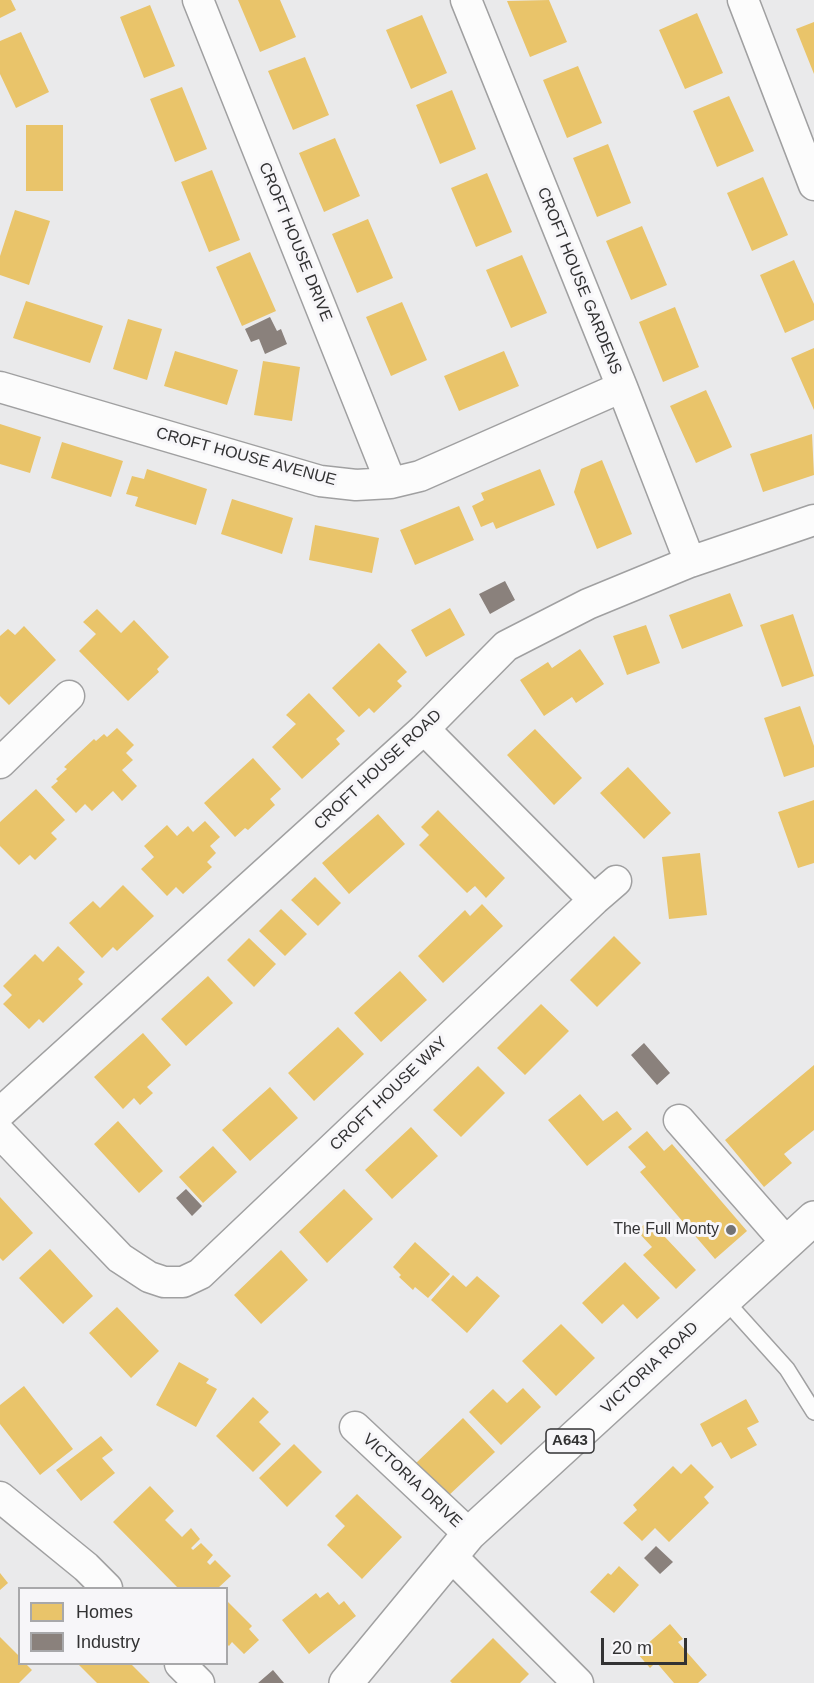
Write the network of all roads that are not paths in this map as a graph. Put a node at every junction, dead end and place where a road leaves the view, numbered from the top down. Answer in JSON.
{"nodes":[{"id":1,"x":198,"y":0,"type":"edge"},
{"id":2,"x":466,"y":0,"type":"edge"},
{"id":3,"x":743,"y":0,"type":"edge"},
{"id":4,"x":814,"y":185,"type":"edge"},
{"id":5,"x":0,"y":387,"type":"edge"},
{"id":6,"x":622,"y":387,"type":"junction"},
{"id":7,"x":391,"y":483,"type":"junction"},
{"id":8,"x":812,"y":526,"type":"edge"},
{"id":9,"x":690,"y":562,"type":"junction"},
{"id":10,"x":69,"y":696,"type":"dead end"},
{"id":11,"x":424,"y":729,"type":"junction"},
{"id":12,"x":0,"y":764,"type":"edge"},
{"id":13,"x":616,"y":881,"type":"dead end"},
{"id":14,"x":594,"y":900,"type":"junction"},
{"id":15,"x":0,"y":1113,"type":"edge"},
{"id":16,"x":680,"y":1120,"type":"dead end"},
{"id":17,"x":0,"y":1133,"type":"edge"},
{"id":18,"x":814,"y":1218,"type":"edge"},
{"id":19,"x":786,"y":1242,"type":"junction"},
{"id":20,"x":724,"y":1299,"type":"junction"},
{"id":21,"x":814,"y":1412,"type":"edge"},
{"id":22,"x":355,"y":1427,"type":"dead end"},
{"id":23,"x":0,"y":1497,"type":"edge"},
{"id":24,"x":460,"y":1545,"type":"junction"},
{"id":25,"x":106,"y":1587,"type":"edge"},
{"id":26,"x":346,"y":1683,"type":"edge"},
{"id":27,"x":578,"y":1683,"type":"edge"}],
"edges":[{"from":1,"to":7,"type":"street","name":"CROFT HOUSE DRIVE"},
{"from":2,"to":6,"type":"street","name":"CROFT HOUSE GARDENS"},
{"from":3,"to":4,"type":"street"},
{"from":5,"to":7,"type":"street","name":"CROFT HOUSE AVENUE"},
{"from":6,"to":7,"type":"street","name":"CROFT HOUSE AVENUE"},
{"from":6,"to":9,"type":"street","name":"CROFT HOUSE GARDENS"},
{"from":8,"to":9,"type":"street","name":"CROFT HOUSE ROAD"},
{"from":9,"to":11,"type":"street","name":"CROFT HOUSE ROAD"},
{"from":10,"to":12,"type":"street"},
{"from":11,"to":14,"type":"street"},
{"from":11,"to":15,"type":"street","name":"CROFT HOUSE ROAD"},
{"from":13,"to":14,"type":"street","name":"CROFT HOUSE WAY"},
{"from":14,"to":17,"type":"street","name":"CROFT HOUSE WAY"},
{"from":16,"to":19,"type":"street"},
{"from":18,"to":19,"type":"main road","name":"VICTORIA ROAD","number":"A643"},
{"from":19,"to":20,"type":"main road","name":"VICTORIA ROAD","number":"A643"},
{"from":20,"to":21,"type":"lane"},
{"from":20,"to":24,"type":"main road","name":"VICTORIA ROAD","number":"A643"},
{"from":22,"to":24,"type":"street","name":"VICTORIA DRIVE"},
{"from":23,"to":25,"type":"street"},
{"from":24,"to":26,"type":"main road","name":"VICTORIA ROAD","number":"A643"},
{"from":24,"to":27,"type":"street","name":"VICTORIA DRIVE"}]}
